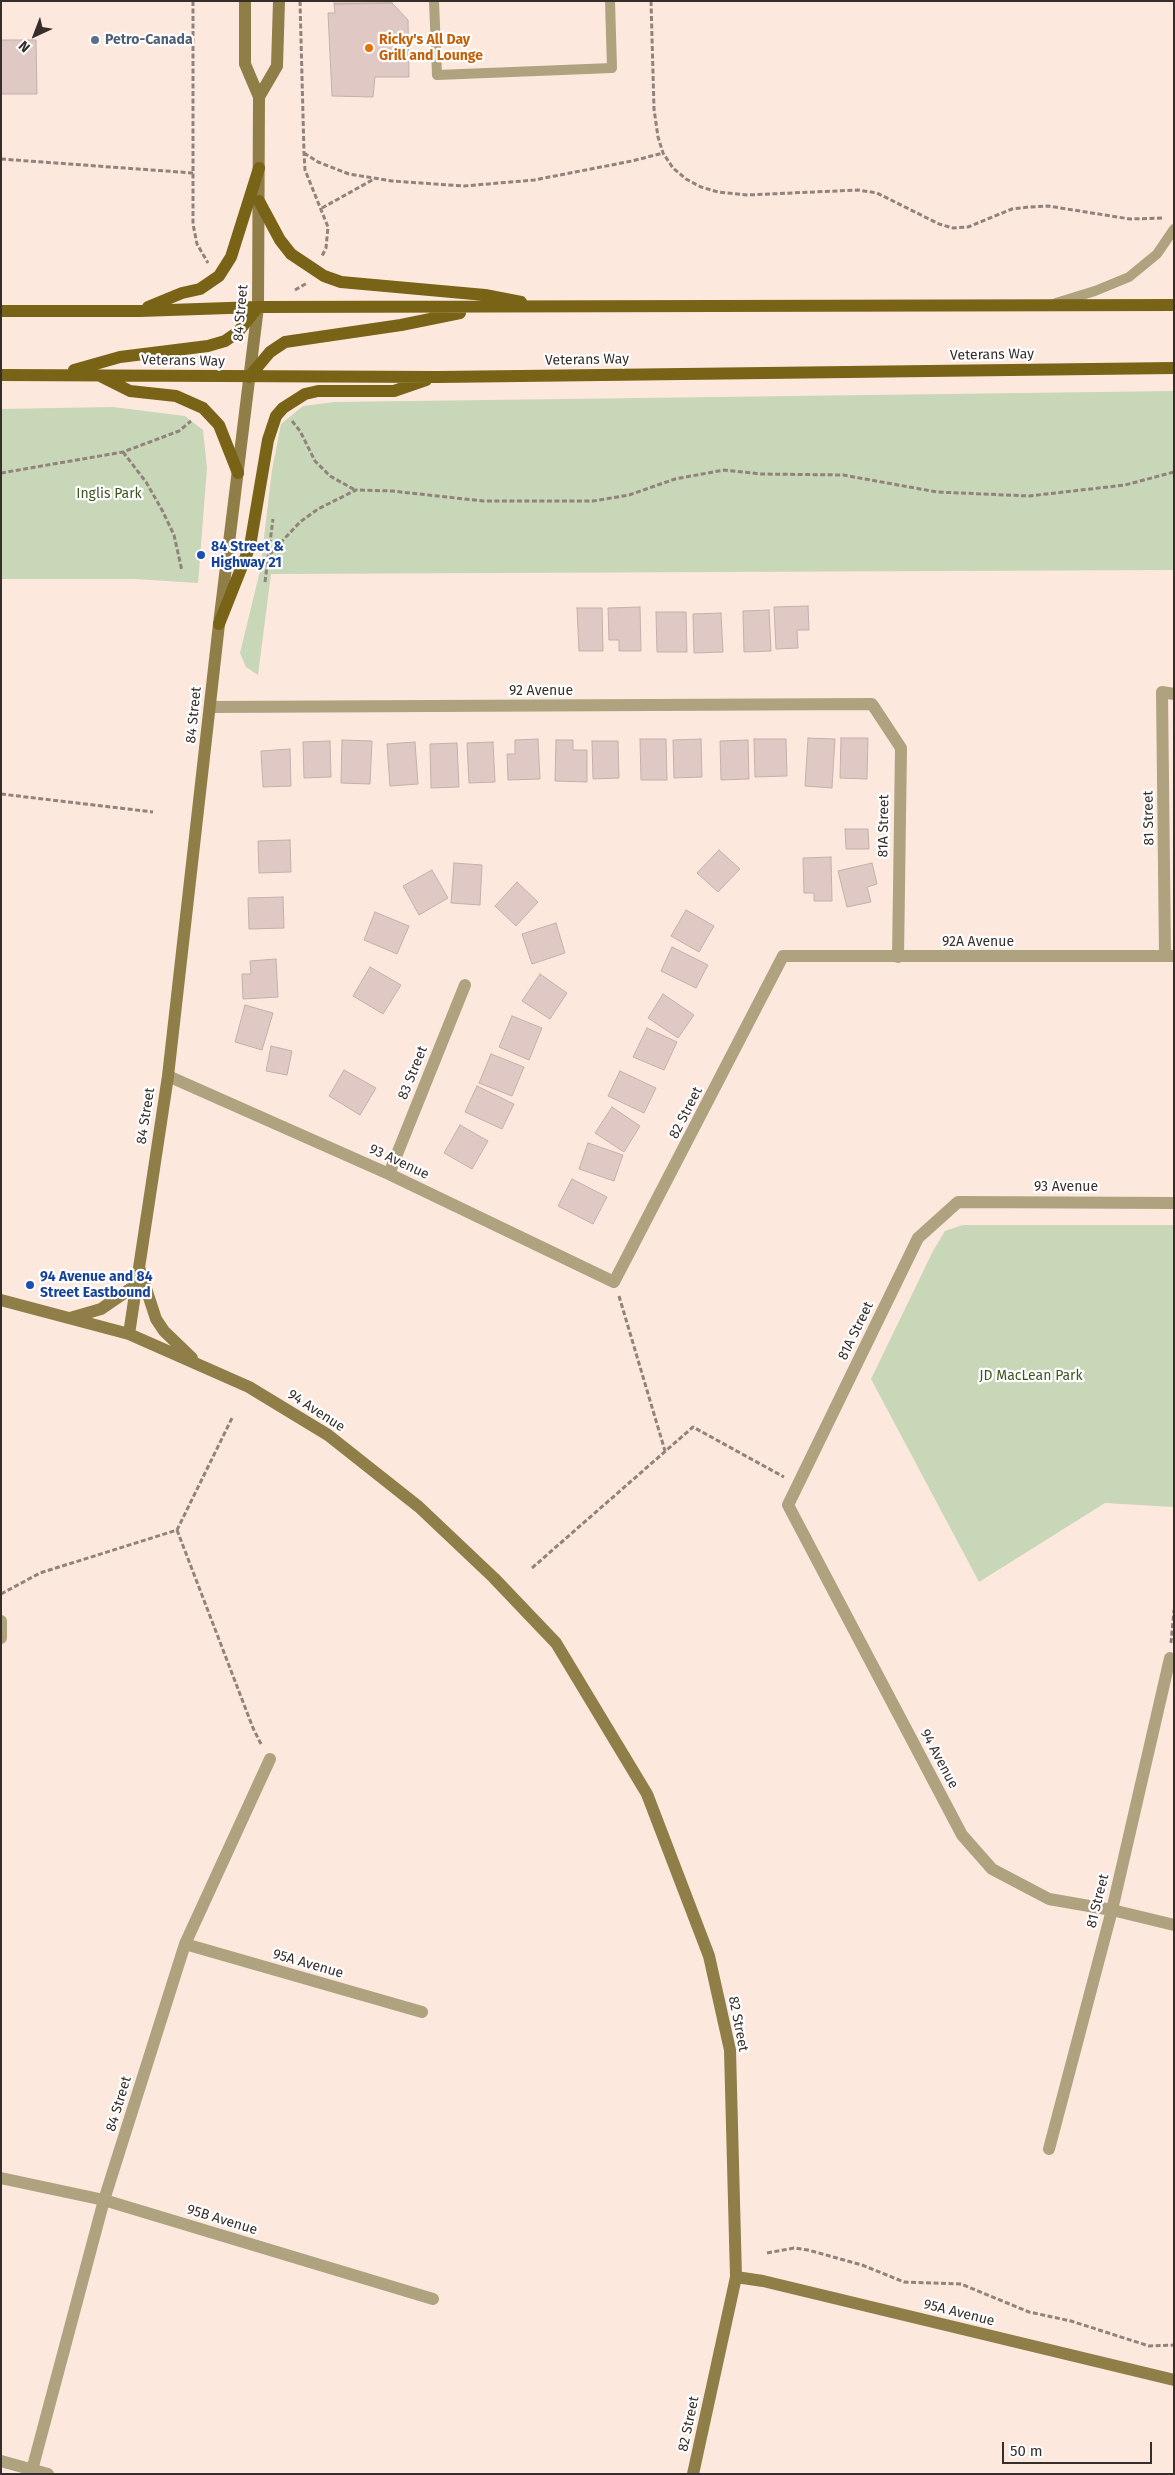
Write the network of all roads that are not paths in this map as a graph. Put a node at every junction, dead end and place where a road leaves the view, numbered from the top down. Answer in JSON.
{"nodes":[{"id":1,"x":245,"y":1,"type":"edge"},
{"id":2,"x":279,"y":1,"type":"edge"},
{"id":3,"x":434,"y":1,"type":"edge"},
{"id":4,"x":610,"y":1,"type":"edge"},
{"id":5,"x":259,"y":97,"type":"junction"},
{"id":6,"x":259,"y":168,"type":"junction"},
{"id":7,"x":259,"y":201,"type":"junction"},
{"id":8,"x":1174,"y":229,"type":"edge"},
{"id":9,"x":1048,"y":305,"type":"junction"},
{"id":10,"x":1174,"y":305,"type":"edge"},
{"id":11,"x":258,"y":307,"type":"junction"},
{"id":12,"x":546,"y":307,"type":"junction"},
{"id":13,"x":487,"y":308,"type":"junction"},
{"id":14,"x":1,"y":311,"type":"edge"},
{"id":15,"x":140,"y":311,"type":"junction"},
{"id":16,"x":1174,"y":368,"type":"edge"},
{"id":17,"x":60,"y":374,"type":"junction"},
{"id":18,"x":95,"y":374,"type":"junction"},
{"id":19,"x":1,"y":375,"type":"edge"},
{"id":20,"x":249,"y":377,"type":"junction"},
{"id":21,"x":438,"y":377,"type":"junction"},
{"id":22,"x":238,"y":474,"type":"junction"},
{"id":23,"x":219,"y":624,"type":"junction"},
{"id":24,"x":1174,"y":694,"type":"edge"},
{"id":25,"x":872,"y":704,"type":"joint"},
{"id":26,"x":210,"y":707,"type":"junction"},
{"id":27,"x":783,"y":956,"type":"joint"},
{"id":28,"x":1170,"y":956,"type":"edge"},
{"id":29,"x":898,"y":957,"type":"junction"},
{"id":30,"x":465,"y":985,"type":"dead end"},
{"id":31,"x":168,"y":1076,"type":"junction"},
{"id":32,"x":389,"y":1174,"type":"junction"},
{"id":33,"x":958,"y":1202,"type":"joint"},
{"id":34,"x":1174,"y":1203,"type":"edge"},
{"id":35,"x":139,"y":1265,"type":"junction"},
{"id":36,"x":614,"y":1282,"type":"joint"},
{"id":37,"x":136,"y":1285,"type":"junction"},
{"id":38,"x":1,"y":1300,"type":"edge"},
{"id":39,"x":70,"y":1318,"type":"junction"},
{"id":40,"x":129,"y":1334,"type":"junction"},
{"id":41,"x":199,"y":1365,"type":"junction"},
{"id":42,"x":796,"y":1487,"type":"joint"},
{"id":43,"x":1,"y":1621,"type":"edge"},
{"id":44,"x":1,"y":1638,"type":"edge"},
{"id":45,"x":556,"y":1643,"type":"joint"},
{"id":46,"x":1170,"y":1658,"type":"road end"},
{"id":47,"x":270,"y":1759,"type":"road end"},
{"id":48,"x":1112,"y":1910,"type":"junction"},
{"id":49,"x":1174,"y":1925,"type":"edge"},
{"id":50,"x":185,"y":1944,"type":"junction"},
{"id":51,"x":422,"y":2012,"type":"dead end"},
{"id":52,"x":1049,"y":2149,"type":"dead end"},
{"id":53,"x":1,"y":2178,"type":"edge"},
{"id":54,"x":104,"y":2200,"type":"junction"},
{"id":55,"x":736,"y":2277,"type":"junction"},
{"id":56,"x":433,"y":2299,"type":"dead end"},
{"id":57,"x":1174,"y":2380,"type":"edge"},
{"id":58,"x":1,"y":2461,"type":"edge"},
{"id":59,"x":32,"y":2470,"type":"junction"},
{"id":60,"x":48,"y":2474,"type":"edge"},
{"id":61,"x":693,"y":2474,"type":"edge"}],
"edges":[{"from":1,"to":5,"type":"street","name":"84 Street"},
{"from":2,"to":5,"type":"street"},
{"from":3,"to":4,"type":"lane"},
{"from":5,"to":6,"type":"street","name":"84 Street"},
{"from":6,"to":7,"type":"street","name":"84 Street"},
{"from":6,"to":15,"type":"main road"},
{"from":7,"to":11,"type":"street","name":"84 Street"},
{"from":7,"to":12,"type":"main road"},
{"from":8,"to":9,"type":"lane"},
{"from":9,"to":10,"type":"main road"},
{"from":9,"to":12,"type":"main road"},
{"from":11,"to":13,"type":"main road"},
{"from":11,"to":15,"type":"main road"},
{"from":11,"to":17,"type":"main road"},
{"from":11,"to":20,"type":"street","name":"84 Street"},
{"from":12,"to":13,"type":"main road"},
{"from":13,"to":20,"type":"main road"},
{"from":14,"to":15,"type":"main road"},
{"from":16,"to":21,"type":"main road","name":"Veterans Way"},
{"from":17,"to":18,"type":"main road","name":"Veterans Way"},
{"from":17,"to":19,"type":"main road","name":"Veterans Way"},
{"from":18,"to":20,"type":"main road","name":"Veterans Way"},
{"from":18,"to":22,"type":"main road"},
{"from":20,"to":21,"type":"main road","name":"Veterans Way"},
{"from":20,"to":22,"type":"street","name":"84 Street"},
{"from":21,"to":23,"type":"main road"},
{"from":22,"to":23,"type":"street","name":"84 Street"},
{"from":23,"to":26,"type":"street","name":"84 Street"},
{"from":24,"to":28,"type":"street","name":"81 Street"},
{"from":25,"to":26,"type":"street","name":"92 Avenue"},
{"from":25,"to":29,"type":"street","name":"81A Street"},
{"from":26,"to":31,"type":"street","name":"84 Street"},
{"from":27,"to":29,"type":"street","name":"92A Avenue"},
{"from":27,"to":36,"type":"street","name":"82 Street"},
{"from":28,"to":29,"type":"street","name":"92A Avenue"},
{"from":30,"to":32,"type":"street","name":"83 Street"},
{"from":31,"to":32,"type":"street","name":"93 Avenue"},
{"from":31,"to":35,"type":"street","name":"84 Street"},
{"from":32,"to":36,"type":"street","name":"93 Avenue"},
{"from":33,"to":34,"type":"street","name":"93 Avenue"},
{"from":33,"to":42,"type":"street","name":"81A Street"},
{"from":35,"to":37,"type":"street","name":"84 Street"},
{"from":35,"to":41,"type":"street"},
{"from":37,"to":39,"type":"street"},
{"from":37,"to":40,"type":"street","name":"84 Street"},
{"from":38,"to":39,"type":"street","name":"94 Avenue"},
{"from":39,"to":40,"type":"street","name":"94 Avenue"},
{"from":40,"to":41,"type":"street","name":"94 Avenue"},
{"from":41,"to":45,"type":"street","name":"94 Avenue"},
{"from":42,"to":48,"type":"street","name":"94 Avenue"},
{"from":43,"to":44,"type":"street"},
{"from":45,"to":55,"type":"street","name":"82 Street"},
{"from":46,"to":48,"type":"street","name":"81 Street"},
{"from":47,"to":50,"type":"street","name":"84 Street"},
{"from":48,"to":49,"type":"street","name":"94 Avenue"},
{"from":48,"to":52,"type":"street","name":"81 Street"},
{"from":50,"to":51,"type":"street","name":"95A Avenue"},
{"from":50,"to":54,"type":"street","name":"84 Street"},
{"from":53,"to":54,"type":"street","name":"95B Avenue"},
{"from":54,"to":56,"type":"street","name":"95B Avenue"},
{"from":54,"to":59,"type":"street","name":"84 Street"},
{"from":55,"to":57,"type":"street","name":"95A Avenue"},
{"from":55,"to":61,"type":"street","name":"82 Street"},
{"from":58,"to":59,"type":"street"},
{"from":59,"to":60,"type":"street"}]}
